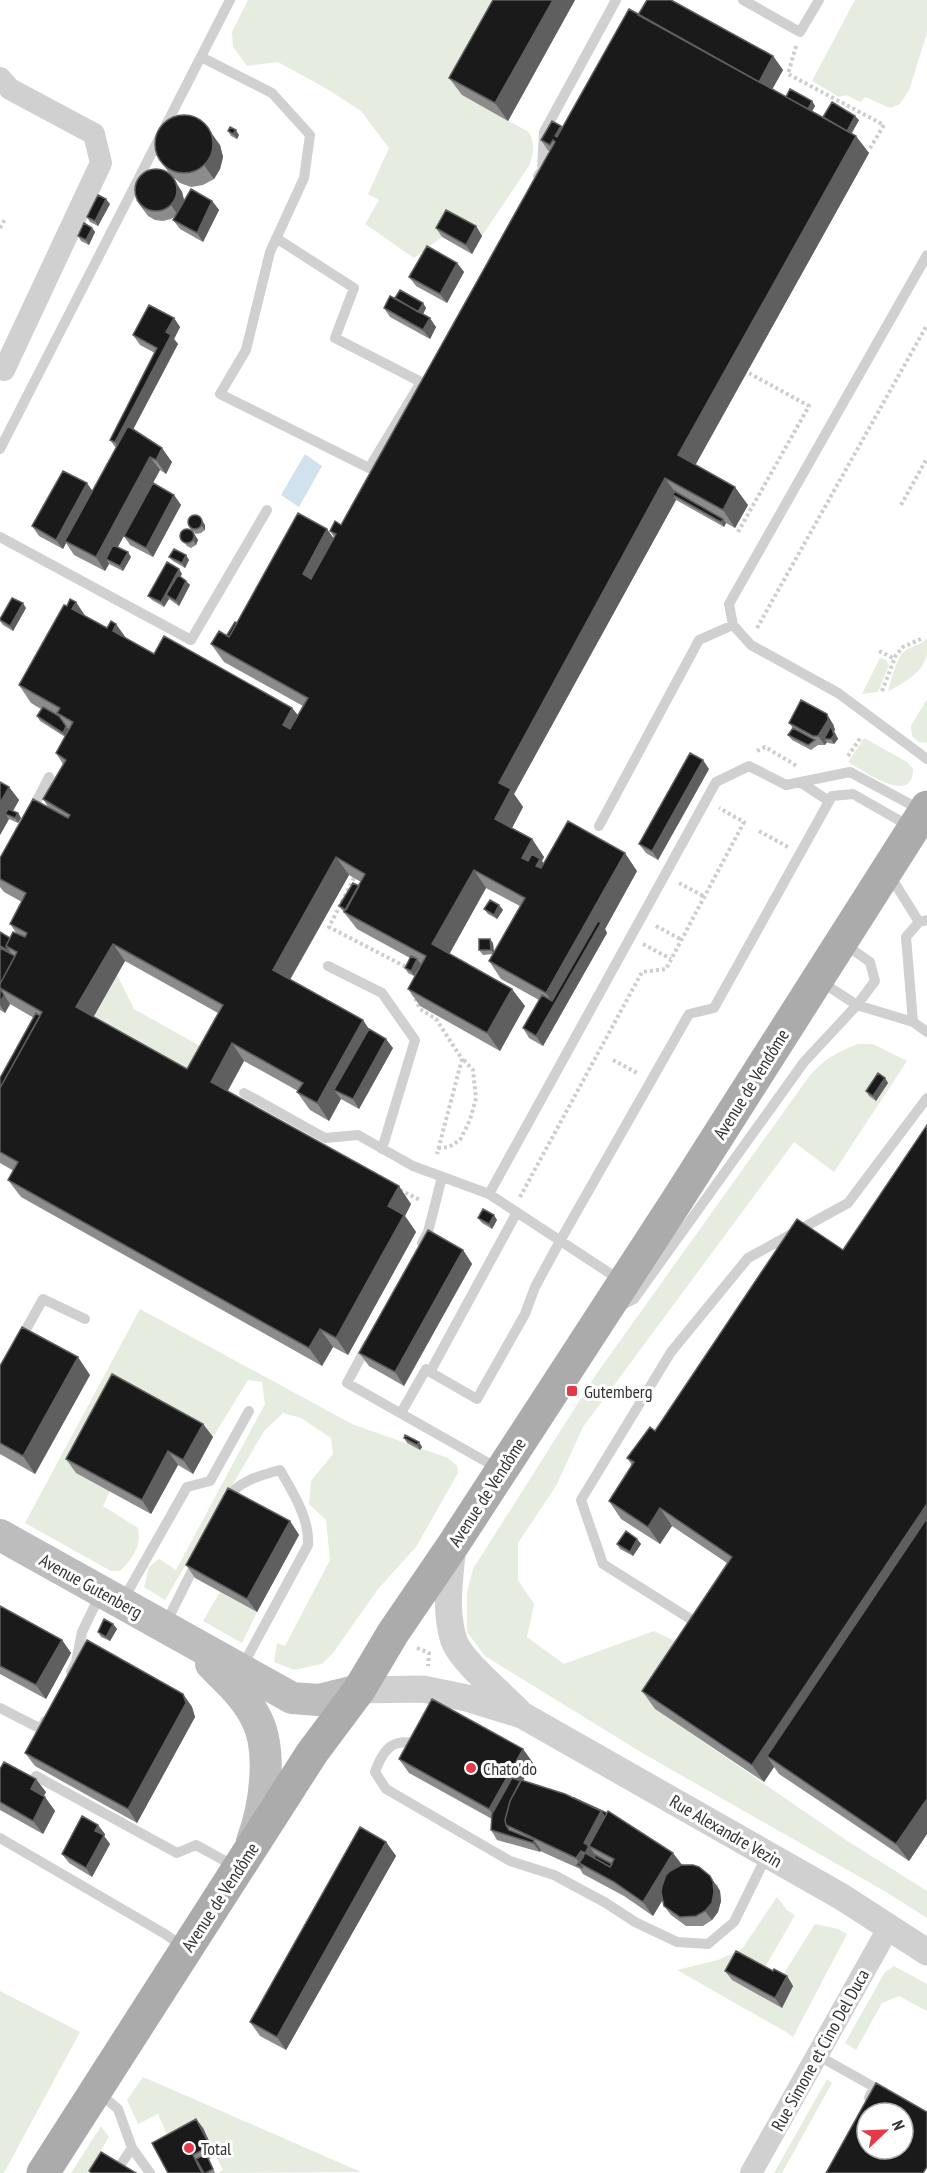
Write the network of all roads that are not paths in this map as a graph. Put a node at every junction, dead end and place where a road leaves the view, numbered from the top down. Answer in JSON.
{"nodes":[{"id":1,"x":230,"y":0,"type":"edge"},
{"id":2,"x":616,"y":0,"type":"edge"},
{"id":3,"x":743,"y":0,"type":"edge"},
{"id":4,"x":819,"y":0,"type":"edge"},
{"id":5,"x":201,"y":57,"type":"junction"},
{"id":6,"x":0,"y":78,"type":"edge"},
{"id":7,"x":530,"y":190,"type":"edge"},
{"id":8,"x":276,"y":238,"type":"junction"},
{"id":9,"x":927,"y":255,"type":"edge"},
{"id":10,"x":4,"y":370,"type":"dead end"},
{"id":11,"x":0,"y":449,"type":"edge"},
{"id":12,"x":267,"y":510,"type":"dead end"},
{"id":13,"x":0,"y":537,"type":"edge"},
{"id":14,"x":733,"y":625,"type":"junction"},
{"id":15,"x":927,"y":759,"type":"edge"},
{"id":16,"x":49,"y":777,"type":"dead end"},
{"id":17,"x":800,"y":782,"type":"junction"},
{"id":18,"x":829,"y":801,"type":"junction"},
{"id":19,"x":921,"y":816,"type":"edge"},
{"id":20,"x":24,"y":826,"type":"edge"},
{"id":21,"x":599,"y":826,"type":"dead end"},
{"id":22,"x":886,"y":870,"type":"junction"},
{"id":23,"x":923,"y":921,"type":"edge"},
{"id":24,"x":841,"y":942,"type":"junction"},
{"id":25,"x":328,"y":966,"type":"dead end"},
{"id":26,"x":818,"y":979,"type":"junction"},
{"id":27,"x":857,"y":1005,"type":"junction"},
{"id":28,"x":913,"y":1022,"type":"junction"},
{"id":29,"x":927,"y":1032,"type":"edge"},
{"id":30,"x":244,"y":1093,"type":"dead end"},
{"id":31,"x":927,"y":1098,"type":"edge"},
{"id":32,"x":382,"y":1149,"type":"junction"},
{"id":33,"x":442,"y":1177,"type":"junction"},
{"id":34,"x":489,"y":1194,"type":"junction"},
{"id":35,"x":518,"y":1212,"type":"junction"},
{"id":36,"x":561,"y":1241,"type":"junction"},
{"id":37,"x":417,"y":1252,"type":"edge"},
{"id":38,"x":624,"y":1283,"type":"junction"},
{"id":39,"x":602,"y":1316,"type":"junction"},
{"id":40,"x":85,"y":1319,"type":"dead end"},
{"id":41,"x":374,"y":1333,"type":"edge"},
{"id":42,"x":11,"y":1357,"type":"edge"},
{"id":43,"x":430,"y":1372,"type":"junction"},
{"id":44,"x":249,"y":1411,"type":"dead end"},
{"id":45,"x":401,"y":1413,"type":"junction"},
{"id":46,"x":501,"y":1471,"type":"junction"},
{"id":47,"x":219,"y":1515,"type":"edge"},
{"id":48,"x":0,"y":1535,"type":"edge"},
{"id":49,"x":453,"y":1545,"type":"junction"},
{"id":50,"x":203,"y":1547,"type":"edge"},
{"id":51,"x":111,"y":1597,"type":"junction"},
{"id":52,"x":707,"y":1630,"type":"edge"},
{"id":53,"x":173,"y":1632,"type":"junction"},
{"id":54,"x":241,"y":1670,"type":"junction"},
{"id":55,"x":66,"y":1682,"type":"edge"},
{"id":56,"x":359,"y":1690,"type":"junction"},
{"id":57,"x":0,"y":1708,"type":"edge"},
{"id":58,"x":51,"y":1710,"type":"edge"},
{"id":59,"x":522,"y":1715,"type":"junction"},
{"id":60,"x":424,"y":1745,"type":"edge"},
{"id":61,"x":36,"y":1776,"type":"edge"},
{"id":62,"x":0,"y":1838,"type":"edge"},
{"id":63,"x":767,"y":1855,"type":"junction"},
{"id":64,"x":239,"y":1869,"type":"junction"},
{"id":65,"x":889,"y":1927,"type":"junction"},
{"id":66,"x":186,"y":1948,"type":"junction"},
{"id":67,"x":927,"y":1952,"type":"edge"},
{"id":68,"x":817,"y":2055,"type":"junction"},
{"id":69,"x":96,"y":2091,"type":"junction"},
{"id":70,"x":867,"y":2101,"type":"edge"},
{"id":71,"x":132,"y":2148,"type":"junction"},
{"id":72,"x":43,"y":2173,"type":"edge"},
{"id":73,"x":115,"y":2173,"type":"edge"},
{"id":74,"x":150,"y":2173,"type":"edge"},
{"id":75,"x":751,"y":2173,"type":"edge"}],
"edges":[{"from":1,"to":5,"type":"lane"},
{"from":2,"to":7,"type":"lane"},
{"from":3,"to":4,"type":"lane"},
{"from":5,"to":8,"type":"lane"},
{"from":5,"to":11,"type":"lane"},
{"from":6,"to":10,"type":"street"},
{"from":8,"to":8,"type":"lane"},
{"from":9,"to":14,"type":"lane"},
{"from":12,"to":13,"type":"lane"},
{"from":14,"to":15,"type":"lane"},
{"from":14,"to":21,"type":"lane"},
{"from":16,"to":20,"type":"lane"},
{"from":17,"to":18,"type":"lane"},
{"from":17,"to":19,"type":"lane"},
{"from":17,"to":34,"type":"lane"},
{"from":18,"to":19,"type":"lane"},
{"from":18,"to":36,"type":"lane"},
{"from":19,"to":22,"type":"main road","name":"Avenue de Vendôme"},
{"from":22,"to":23,"type":"lane"},
{"from":22,"to":24,"type":"main road","name":"Avenue de Vendôme"},
{"from":23,"to":28,"type":"lane"},
{"from":24,"to":26,"type":"main road","name":"Avenue de Vendôme"},
{"from":24,"to":27,"type":"lane"},
{"from":25,"to":32,"type":"lane"},
{"from":26,"to":27,"type":"lane"},
{"from":26,"to":38,"type":"main road","name":"Avenue de Vendôme"},
{"from":27,"to":28,"type":"lane"},
{"from":27,"to":39,"type":"lane"},
{"from":28,"to":29,"type":"lane"},
{"from":30,"to":32,"type":"lane"},
{"from":31,"to":52,"type":"lane"},
{"from":32,"to":33,"type":"lane"},
{"from":33,"to":34,"type":"lane"},
{"from":33,"to":37,"type":"lane"},
{"from":34,"to":35,"type":"lane"},
{"from":35,"to":36,"type":"lane"},
{"from":35,"to":43,"type":"lane"},
{"from":36,"to":38,"type":"lane"},
{"from":36,"to":43,"type":"lane"},
{"from":38,"to":39,"type":"main road","name":"Avenue de Vendôme"},
{"from":39,"to":46,"type":"main road","name":"Avenue de Vendôme"},
{"from":40,"to":42,"type":"lane"},
{"from":41,"to":45,"type":"lane"},
{"from":43,"to":45,"type":"lane"},
{"from":44,"to":51,"type":"lane"},
{"from":45,"to":46,"type":"lane"},
{"from":46,"to":49,"type":"main road","name":"Avenue de Vendôme"},
{"from":47,"to":54,"type":"lane"},
{"from":48,"to":51,"type":"main road","name":"Avenue Gutenberg"},
{"from":49,"to":56,"type":"main road","name":"Avenue de Vendôme"},
{"from":49,"to":59,"type":"street","name":"Rue Alexandre Vezin"},
{"from":50,"to":53,"type":"lane"},
{"from":51,"to":53,"type":"main road","name":"Avenue Gutenberg"},
{"from":51,"to":55,"type":"lane"},
{"from":53,"to":54,"type":"main road","name":"Avenue Gutenberg"},
{"from":53,"to":64,"type":"main road","name":"Avenue Gutenberg"},
{"from":54,"to":56,"type":"main road","name":"Avenue Gutenberg"},
{"from":56,"to":59,"type":"street","name":"Rue Alexandre Vezin"},
{"from":56,"to":64,"type":"main road","name":"Avenue de Vendôme"},
{"from":57,"to":58,"type":"lane"},
{"from":59,"to":63,"type":"street","name":"Rue Alexandre Vezin"},
{"from":60,"to":63,"type":"lane"},
{"from":61,"to":64,"type":"lane"},
{"from":62,"to":66,"type":"lane"},
{"from":63,"to":65,"type":"street","name":"Rue Alexandre Vezin"},
{"from":64,"to":66,"type":"main road","name":"Avenue de Vendôme"},
{"from":65,"to":67,"type":"street","name":"Rue Alexandre Vezin"},
{"from":65,"to":68,"type":"street","name":"Rue Simone et Cino Del Duca"},
{"from":66,"to":69,"type":"main road","name":"Avenue de Vendôme"},
{"from":68,"to":70,"type":"lane"},
{"from":68,"to":75,"type":"street","name":"Rue Simone et Cino Del Duca"},
{"from":69,"to":71,"type":"lane"},
{"from":69,"to":72,"type":"main road","name":"Avenue de Vendôme"},
{"from":71,"to":73,"type":"lane"},
{"from":71,"to":74,"type":"lane"}]}
